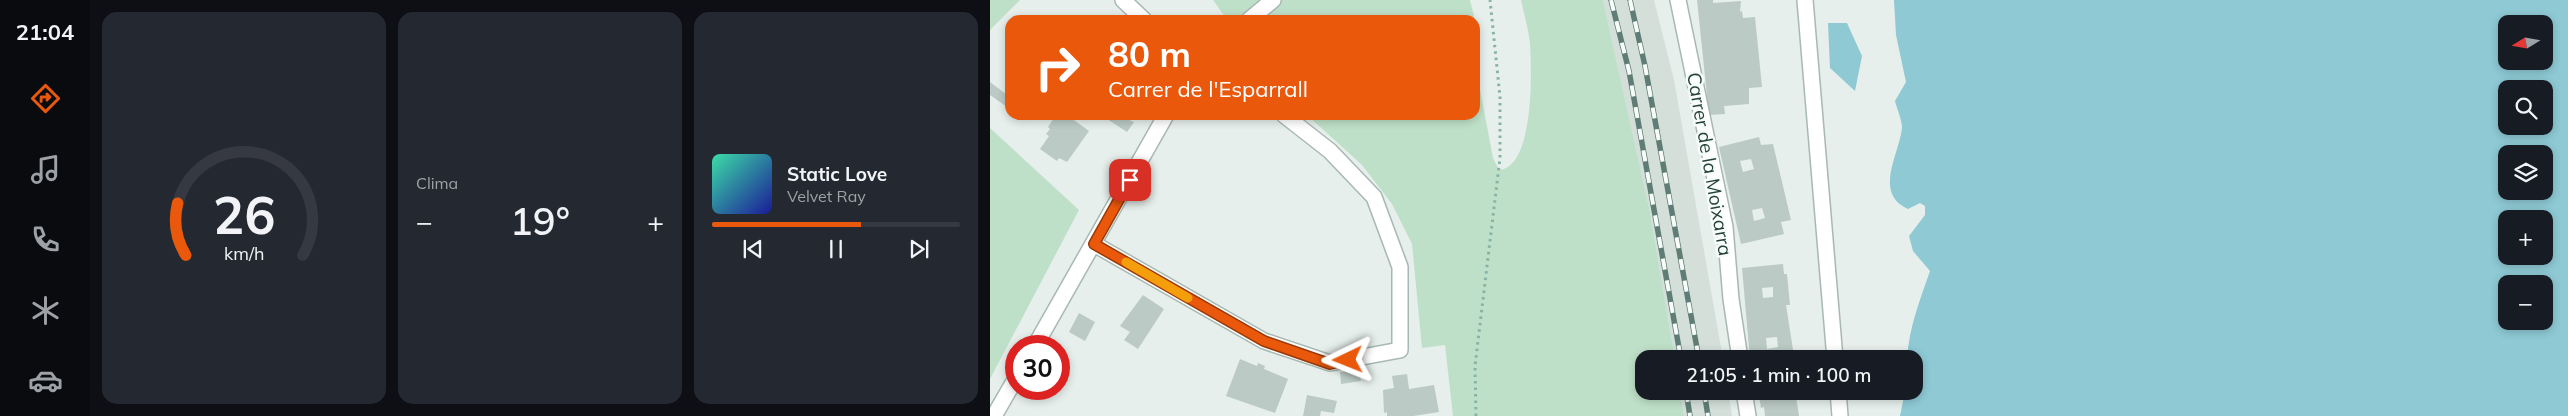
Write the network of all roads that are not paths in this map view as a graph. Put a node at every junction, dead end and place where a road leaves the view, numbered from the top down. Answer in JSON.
{"nodes":[{"id":1,"x":1123,"y":0,"type":"edge"},
{"id":2,"x":1273,"y":0,"type":"edge"},
{"id":3,"x":1678,"y":0,"type":"edge"},
{"id":4,"x":1805,"y":0,"type":"edge"},
{"id":5,"x":1139,"y":15,"type":"edge"},
{"id":6,"x":1255,"y":15,"type":"edge"},
{"id":7,"x":1163,"y":120,"type":"edge"},
{"id":8,"x":1290,"y":120,"type":"edge"},
{"id":9,"x":1094,"y":244,"type":"junction"},
{"id":10,"x":1041,"y":335,"type":"edge"},
{"id":11,"x":1739,"y":350,"type":"edge"},
{"id":12,"x":1834,"y":350,"type":"edge"},
{"id":13,"x":1005,"y":397,"type":"edge"},
{"id":14,"x":1745,"y":400,"type":"edge"},
{"id":15,"x":1839,"y":400,"type":"edge"},
{"id":16,"x":994,"y":416,"type":"edge"},
{"id":17,"x":1748,"y":416,"type":"edge"},
{"id":18,"x":1840,"y":416,"type":"edge"}],
"edges":[{"from":1,"to":5,"type":"street"},
{"from":2,"to":6,"type":"street"},
{"from":3,"to":11,"type":"street","name":"Carrer de la Moixarra"},
{"from":4,"to":12,"type":"street"},
{"from":7,"to":9,"type":"street"},
{"from":8,"to":9,"type":"street"},
{"from":9,"to":10,"type":"street"},
{"from":13,"to":16,"type":"street"},
{"from":14,"to":17,"type":"street"},
{"from":15,"to":18,"type":"street"}]}
